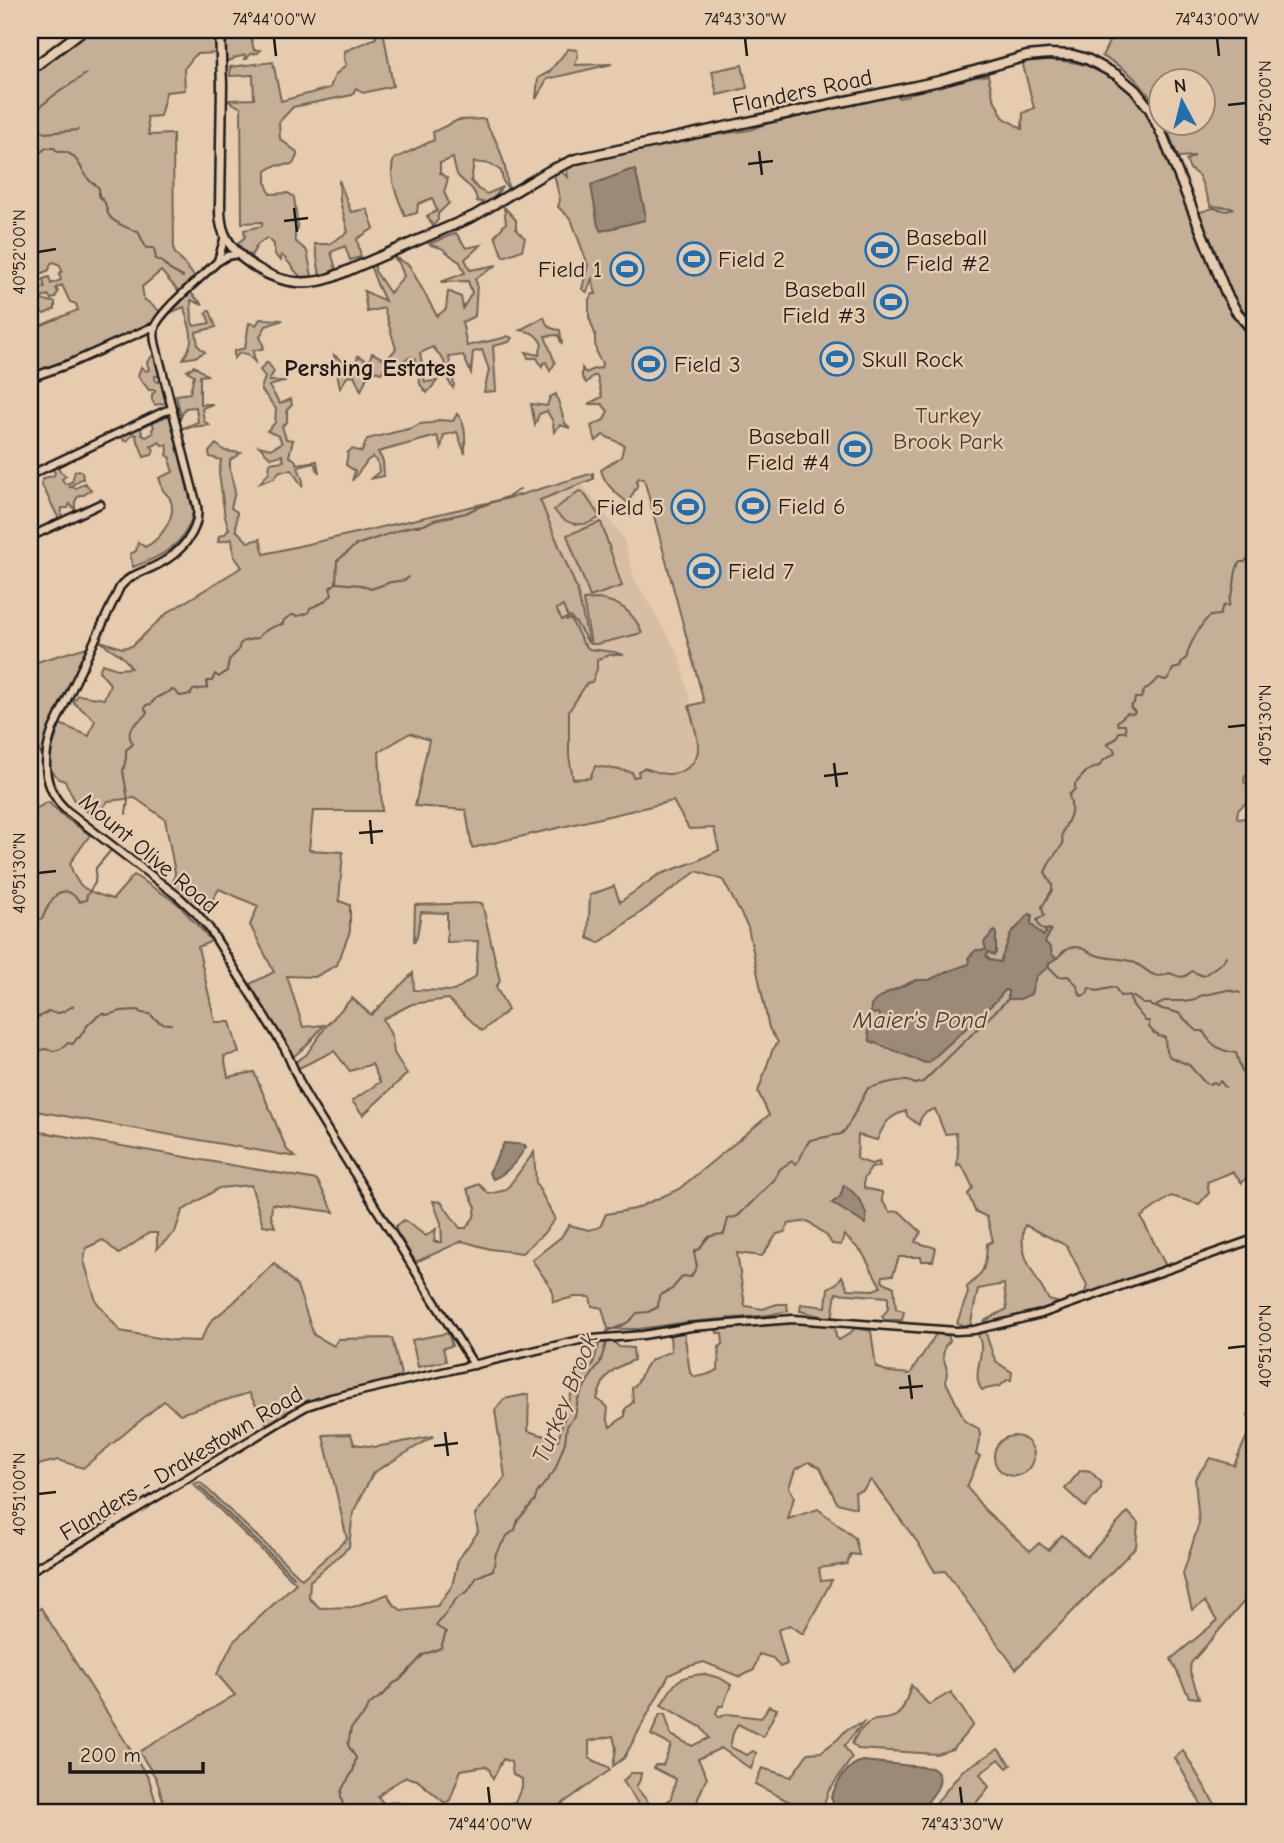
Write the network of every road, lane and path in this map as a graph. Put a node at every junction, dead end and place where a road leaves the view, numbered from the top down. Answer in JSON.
{"nodes":[{"id":1,"x":83,"y":30,"type":"edge"},
{"id":2,"x":220,"y":30,"type":"edge"},
{"id":3,"x":30,"y":70,"type":"edge"},
{"id":4,"x":225,"y":236,"type":"junction"},
{"id":5,"x":235,"y":250,"type":"junction"},
{"id":6,"x":217,"y":262,"type":"junction"},
{"id":7,"x":155,"y":328,"type":"junction"},
{"id":8,"x":1254,"y":332,"type":"edge"},
{"id":9,"x":30,"y":378,"type":"edge"},
{"id":10,"x":173,"y":409,"type":"junction"},
{"id":11,"x":30,"y":475,"type":"edge"},
{"id":12,"x":100,"y":504,"type":"dead end"},
{"id":13,"x":30,"y":537,"type":"edge"},
{"id":14,"x":1254,"y":1239,"type":"edge"},
{"id":15,"x":474,"y":1365,"type":"junction"},
{"id":16,"x":30,"y":1571,"type":"edge"}],
"edges":[{"from":1,"to":3,"type":"main road"},
{"from":2,"to":4,"type":"main road"},
{"from":4,"to":5,"type":"main road"},
{"from":4,"to":6,"type":"street"},
{"from":5,"to":6,"type":"street"},
{"from":5,"to":8,"type":"main road","name":"Flanders Road"},
{"from":6,"to":7,"type":"street"},
{"from":7,"to":9,"type":"street"},
{"from":7,"to":10,"type":"street","name":"Mount Olive Road"},
{"from":10,"to":11,"type":"street"},
{"from":10,"to":15,"type":"street","name":"Mount Olive Road"},
{"from":12,"to":13,"type":"street"},
{"from":14,"to":15,"type":"street","name":"Flanders - Drakestown Road"},
{"from":15,"to":16,"type":"street","name":"Flanders - Drakestown Road"}]}
